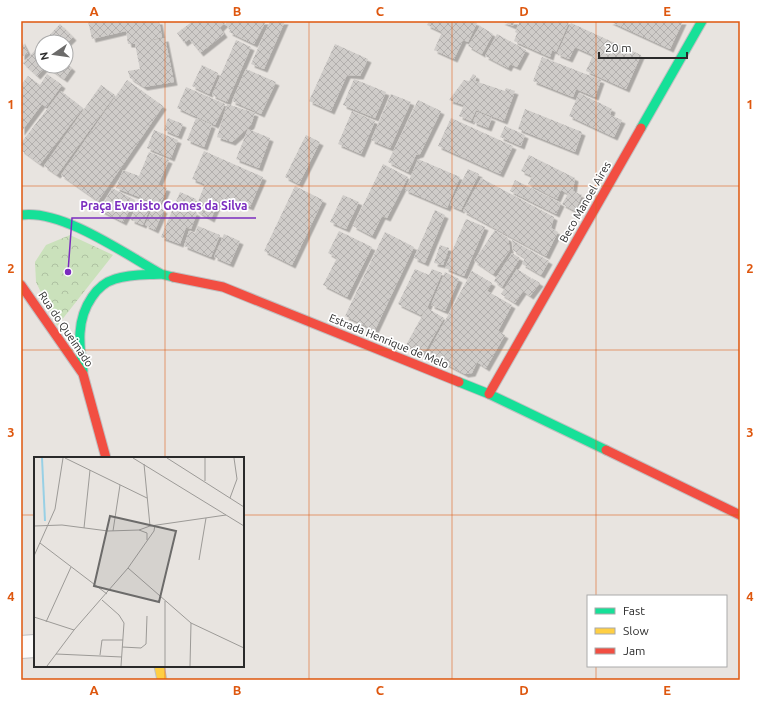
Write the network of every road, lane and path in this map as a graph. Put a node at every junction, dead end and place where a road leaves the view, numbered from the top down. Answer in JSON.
{"nodes":[{"id":1,"x":702,"y":21,"type":"edge"},
{"id":2,"x":21,"y":215,"type":"edge"},
{"id":3,"x":160,"y":274,"type":"junction"},
{"id":4,"x":21,"y":285,"type":"edge"},
{"id":5,"x":83,"y":374,"type":"junction"},
{"id":6,"x":489,"y":394,"type":"junction"},
{"id":7,"x":106,"y":457,"type":"edge"},
{"id":8,"x":740,"y":515,"type":"edge"},
{"id":9,"x":34,"y":646,"type":"edge"},
{"id":10,"x":21,"y":647,"type":"edge"},
{"id":11,"x":159,"y":667,"type":"edge"},
{"id":12,"x":162,"y":680,"type":"edge"}],
"edges":[{"from":1,"to":6,"type":"main road","name":"Beco Manoel Aires"},
{"from":2,"to":3,"type":"main road","name":"Estrada Henrique de Melo"},
{"from":3,"to":5,"type":"main road"},
{"from":3,"to":6,"type":"main road","name":"Estrada Henrique de Melo"},
{"from":4,"to":5,"type":"main road","name":"Rua do Queimado"},
{"from":5,"to":7,"type":"main road","name":"Rua do Queimado"},
{"from":6,"to":8,"type":"main road","name":"Estrada Henrique de Melo"},
{"from":9,"to":10,"type":"street"},
{"from":11,"to":12,"type":"main road"}]}
